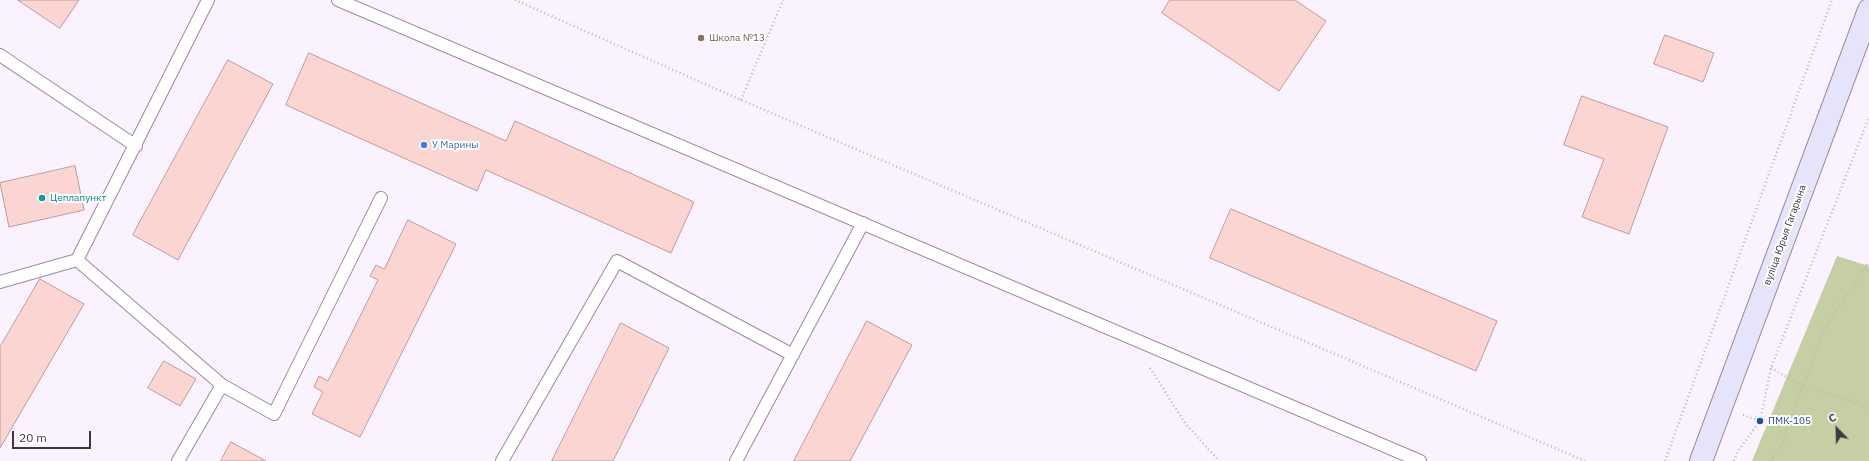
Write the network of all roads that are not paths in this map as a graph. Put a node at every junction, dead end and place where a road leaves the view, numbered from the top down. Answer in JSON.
{"nodes":[{"id":1,"x":208,"y":0,"type":"edge"},
{"id":2,"x":338,"y":0,"type":"edge"},
{"id":3,"x":1869,"y":10,"type":"edge"},
{"id":4,"x":0,"y":55,"type":"edge"},
{"id":5,"x":136,"y":146,"type":"junction"},
{"id":6,"x":381,"y":198,"type":"dead end"},
{"id":7,"x":863,"y":223,"type":"junction"},
{"id":8,"x":77,"y":260,"type":"junction"},
{"id":9,"x":0,"y":282,"type":"edge"},
{"id":10,"x":793,"y":355,"type":"junction"},
{"id":11,"x":222,"y":385,"type":"junction"},
{"id":12,"x":178,"y":461,"type":"edge"},
{"id":13,"x":502,"y":461,"type":"edge"},
{"id":14,"x":736,"y":461,"type":"edge"},
{"id":15,"x":1420,"y":461,"type":"edge"},
{"id":16,"x":1701,"y":461,"type":"edge"}],
"edges":[{"from":1,"to":5,"type":"lane"},
{"from":2,"to":7,"type":"lane"},
{"from":3,"to":16,"type":"main road","name":"вуліца Юрыя Гагарына"},
{"from":4,"to":5,"type":"lane"},
{"from":5,"to":8,"type":"lane"},
{"from":6,"to":11,"type":"lane"},
{"from":7,"to":10,"type":"lane"},
{"from":7,"to":15,"type":"lane"},
{"from":8,"to":9,"type":"lane"},
{"from":8,"to":11,"type":"lane"},
{"from":10,"to":13,"type":"lane"},
{"from":10,"to":14,"type":"lane"},
{"from":11,"to":12,"type":"lane"}]}
